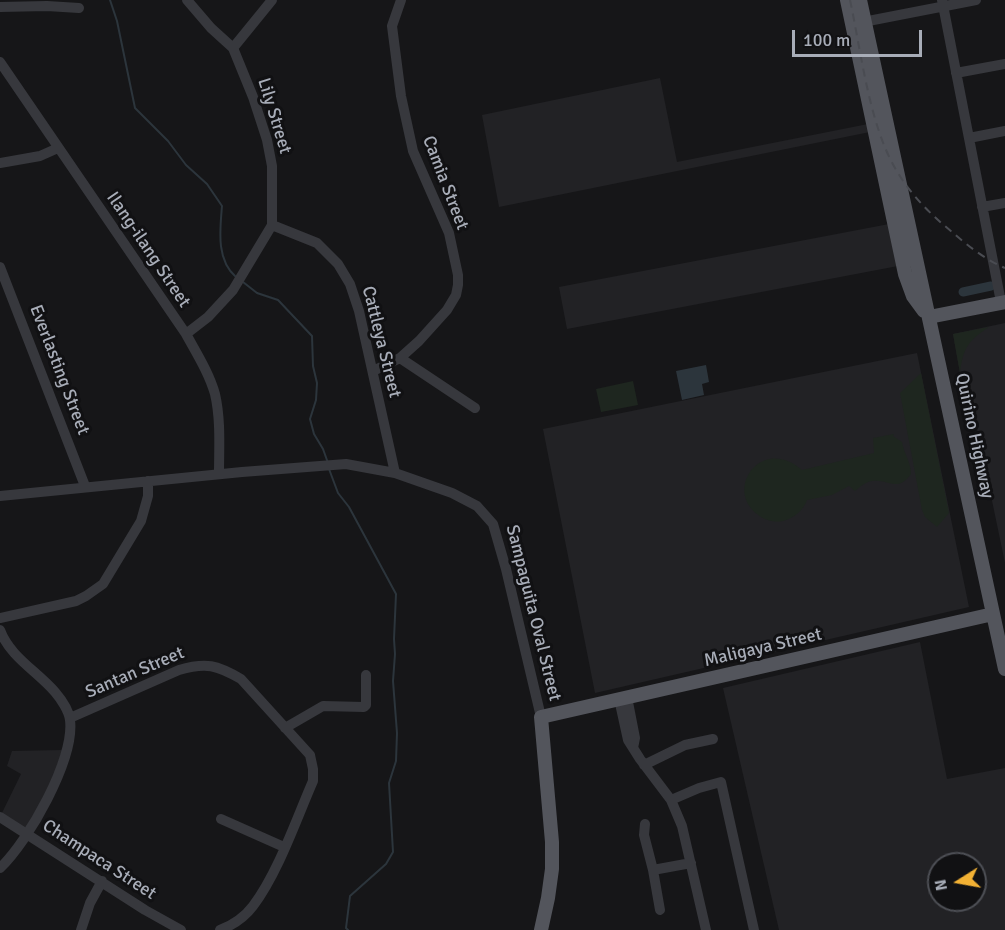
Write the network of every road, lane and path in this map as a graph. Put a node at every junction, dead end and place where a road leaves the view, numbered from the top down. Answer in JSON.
{"nodes":[{"id":1,"x":187,"y":0,"type":"edge"},
{"id":2,"x":272,"y":0,"type":"edge"},
{"id":3,"x":401,"y":0,"type":"edge"},
{"id":4,"x":847,"y":0,"type":"edge"},
{"id":5,"x":860,"y":0,"type":"edge"},
{"id":6,"x":976,"y":0,"type":"edge"},
{"id":7,"x":943,"y":3,"type":"edge"},
{"id":8,"x":63,"y":4,"type":"edge"},
{"id":9,"x":0,"y":7,"type":"edge"},
{"id":10,"x":79,"y":8,"type":"dead end"},
{"id":11,"x":858,"y":23,"type":"junction"},
{"id":12,"x":232,"y":48,"type":"junction"},
{"id":13,"x":0,"y":62,"type":"edge"},
{"id":14,"x":1005,"y":64,"type":"edge"},
{"id":15,"x":956,"y":73,"type":"junction"},
{"id":16,"x":1005,"y":131,"type":"edge"},
{"id":17,"x":969,"y":138,"type":"junction"},
{"id":18,"x":58,"y":148,"type":"junction"},
{"id":19,"x":0,"y":163,"type":"edge"},
{"id":20,"x":1005,"y":203,"type":"edge"},
{"id":21,"x":982,"y":207,"type":"junction"},
{"id":22,"x":272,"y":225,"type":"junction"},
{"id":23,"x":0,"y":267,"type":"edge"},
{"id":24,"x":1003,"y":302,"type":"edge"},
{"id":25,"x":929,"y":317,"type":"junction"},
{"id":26,"x":186,"y":334,"type":"junction"},
{"id":27,"x":400,"y":358,"type":"junction"},
{"id":28,"x":373,"y":371,"type":"junction"},
{"id":29,"x":475,"y":408,"type":"dead end"},
{"id":30,"x":395,"y":473,"type":"junction"},
{"id":31,"x":219,"y":474,"type":"junction"},
{"id":32,"x":148,"y":481,"type":"junction"},
{"id":33,"x":85,"y":486,"type":"junction"},
{"id":34,"x":0,"y":496,"type":"edge"},
{"id":35,"x":993,"y":614,"type":"junction"},
{"id":36,"x":0,"y":618,"type":"edge"},
{"id":37,"x":0,"y":630,"type":"edge"},
{"id":38,"x":1005,"y":669,"type":"edge"},
{"id":39,"x":366,"y":675,"type":"dead end"},
{"id":40,"x":623,"y":698,"type":"junction"},
{"id":41,"x":541,"y":717,"type":"junction"},
{"id":42,"x":70,"y":718,"type":"junction"},
{"id":43,"x":285,"y":728,"type":"junction"},
{"id":44,"x":713,"y":739,"type":"dead end"},
{"id":45,"x":644,"y":765,"type":"junction"},
{"id":46,"x":671,"y":800,"type":"junction"},
{"id":47,"x":0,"y":817,"type":"edge"},
{"id":48,"x":221,"y":819,"type":"dead end"},
{"id":49,"x":645,"y":824,"type":"dead end"},
{"id":50,"x":27,"y":834,"type":"junction"},
{"id":51,"x":284,"y":847,"type":"junction"},
{"id":52,"x":691,"y":863,"type":"junction"},
{"id":53,"x":0,"y":868,"type":"edge"},
{"id":54,"x":653,"y":870,"type":"junction"},
{"id":55,"x":102,"y":881,"type":"junction"},
{"id":56,"x":660,"y":910,"type":"dead end"},
{"id":57,"x":81,"y":930,"type":"edge"},
{"id":58,"x":182,"y":930,"type":"edge"},
{"id":59,"x":220,"y":930,"type":"edge"},
{"id":60,"x":541,"y":930,"type":"edge"},
{"id":61,"x":706,"y":930,"type":"edge"},
{"id":62,"x":754,"y":930,"type":"edge"}],
"edges":[{"from":1,"to":12,"type":"street"},
{"from":2,"to":12,"type":"street"},
{"from":3,"to":27,"type":"street","name":"Camia Street"},
{"from":4,"to":11,"type":"main road","name":"Quirino Highway"},
{"from":5,"to":11,"type":"main road","name":"Quirino Highway"},
{"from":6,"to":7,"type":"street"},
{"from":7,"to":11,"type":"street"},
{"from":7,"to":15,"type":"street"},
{"from":8,"to":9,"type":"street"},
{"from":8,"to":10,"type":"street"},
{"from":11,"to":25,"type":"main road","name":"Quirino Highway"},
{"from":12,"to":22,"type":"street","name":"Lily Street"},
{"from":13,"to":18,"type":"street","name":"Ilang-ilang Street"},
{"from":14,"to":15,"type":"street"},
{"from":15,"to":17,"type":"street"},
{"from":16,"to":17,"type":"street"},
{"from":17,"to":21,"type":"street"},
{"from":18,"to":19,"type":"street"},
{"from":18,"to":26,"type":"street","name":"Ilang-ilang Street"},
{"from":20,"to":21,"type":"street"},
{"from":21,"to":24,"type":"street"},
{"from":22,"to":26,"type":"street"},
{"from":22,"to":28,"type":"street","name":"Cattleya Street"},
{"from":23,"to":33,"type":"street","name":"Everlasting Street"},
{"from":24,"to":25,"type":"main road"},
{"from":25,"to":35,"type":"main road","name":"Quirino Highway"},
{"from":26,"to":31,"type":"street","name":"Ilang-ilang Street"},
{"from":27,"to":28,"type":"street","name":"Camia Street"},
{"from":27,"to":29,"type":"street"},
{"from":28,"to":30,"type":"street","name":"Cattleya Street"},
{"from":30,"to":31,"type":"street","name":"Sampaguita Oval Street"},
{"from":30,"to":41,"type":"street","name":"Sampaguita Oval Street"},
{"from":31,"to":32,"type":"street","name":"Sampaguita Oval Street"},
{"from":32,"to":33,"type":"street","name":"Sampaguita Oval Street"},
{"from":32,"to":36,"type":"street"},
{"from":33,"to":34,"type":"street","name":"Sampaguita Oval Street"},
{"from":35,"to":38,"type":"main road","name":"Quirino Highway"},
{"from":35,"to":40,"type":"main road","name":"Maligaya Street"},
{"from":37,"to":42,"type":"street"},
{"from":39,"to":43,"type":"street"},
{"from":40,"to":41,"type":"main road","name":"Maligaya Street"},
{"from":40,"to":45,"type":"street"},
{"from":41,"to":60,"type":"main road","name":"Sampaguita Oval Street"},
{"from":42,"to":43,"type":"street","name":"Santan Street"},
{"from":42,"to":50,"type":"street"},
{"from":43,"to":51,"type":"street"},
{"from":44,"to":45,"type":"street"},
{"from":45,"to":46,"type":"street"},
{"from":46,"to":52,"type":"street"},
{"from":46,"to":62,"type":"street"},
{"from":47,"to":50,"type":"street","name":"Champaca Street"},
{"from":48,"to":51,"type":"street"},
{"from":49,"to":54,"type":"street"},
{"from":50,"to":53,"type":"street"},
{"from":50,"to":55,"type":"street","name":"Champaca Street"},
{"from":51,"to":59,"type":"street"},
{"from":52,"to":54,"type":"street"},
{"from":52,"to":61,"type":"street"},
{"from":54,"to":56,"type":"street"},
{"from":55,"to":57,"type":"street"},
{"from":55,"to":58,"type":"street","name":"Champaca Street"}]}
